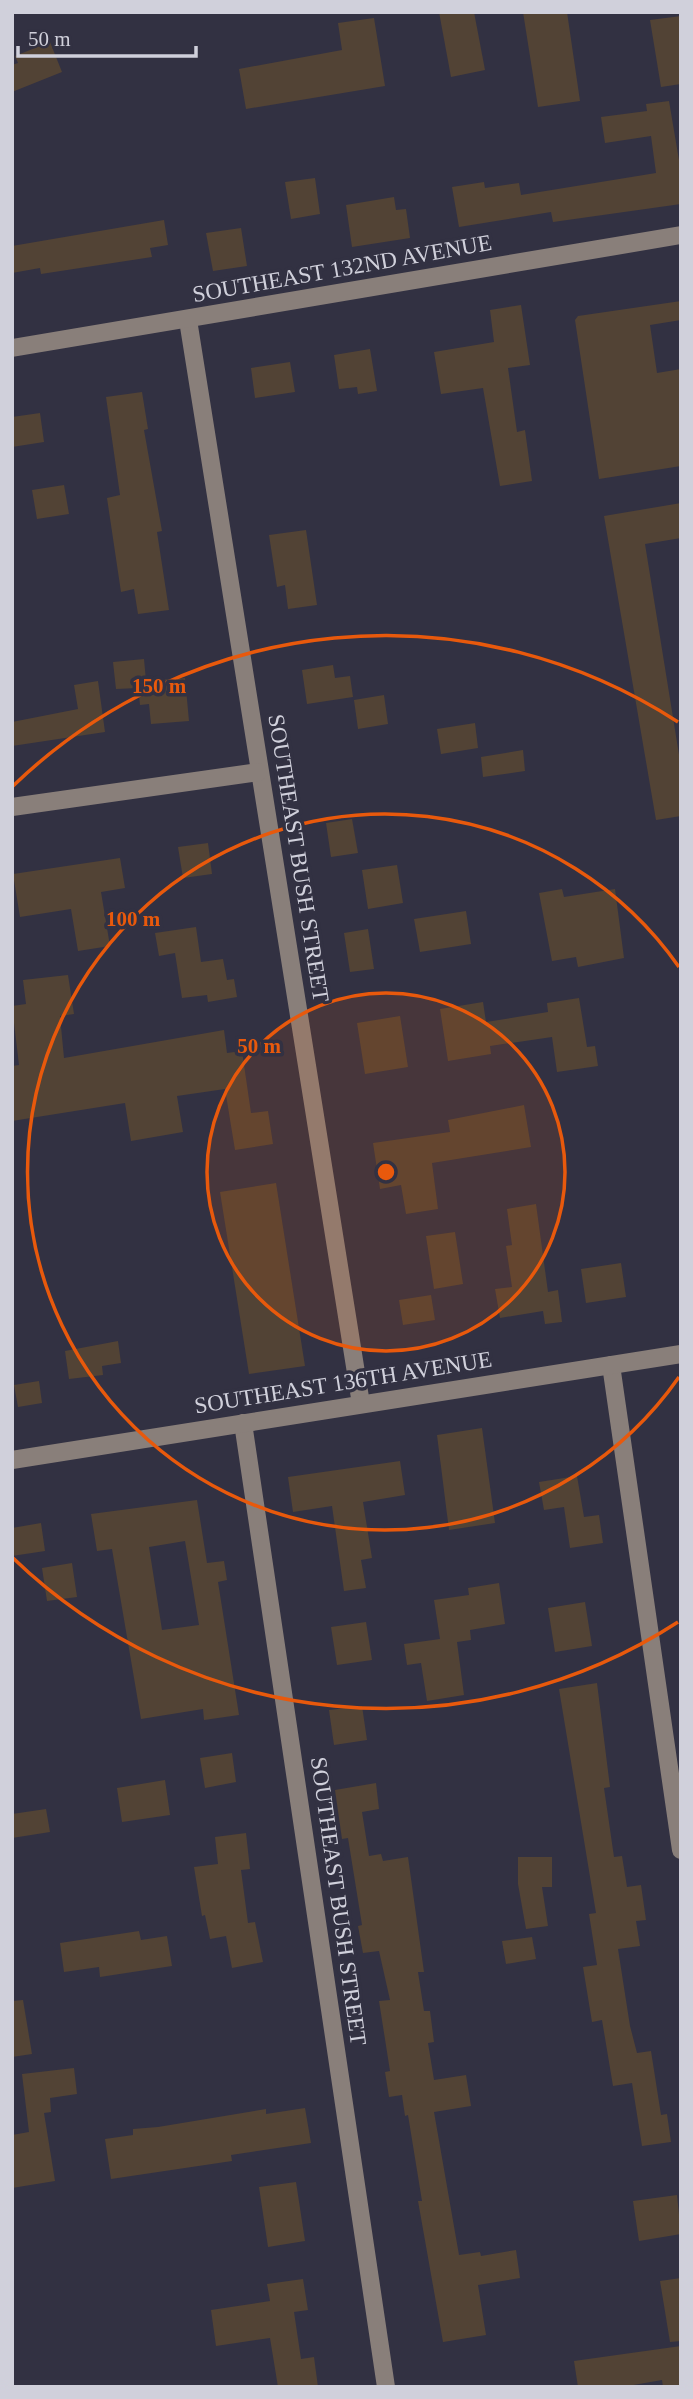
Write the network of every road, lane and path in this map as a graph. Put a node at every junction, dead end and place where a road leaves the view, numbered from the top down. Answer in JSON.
{"nodes":[{"id":1,"x":681,"y":235,"type":"edge"},
{"id":2,"x":188,"y":320,"type":"junction"},
{"id":3,"x":12,"y":348,"type":"edge"},
{"id":4,"x":258,"y":772,"type":"junction"},
{"id":5,"x":12,"y":807,"type":"edge"},
{"id":6,"x":681,"y":1354,"type":"edge"},
{"id":7,"x":611,"y":1365,"type":"junction"},
{"id":8,"x":362,"y":1405,"type":"junction"},
{"id":9,"x":243,"y":1423,"type":"junction"},
{"id":10,"x":12,"y":1460,"type":"edge"},
{"id":11,"x":681,"y":1850,"type":"edge"},
{"id":12,"x":386,"y":2387,"type":"edge"}],
"edges":[{"from":1,"to":2,"type":"street","name":"SOUTHEAST 132ND AVENUE"},
{"from":2,"to":3,"type":"street","name":"SOUTHEAST 132ND AVENUE"},
{"from":2,"to":4,"type":"street","name":"SOUTHEAST BUSH STREET"},
{"from":4,"to":5,"type":"street"},
{"from":4,"to":8,"type":"street","name":"SOUTHEAST BUSH STREET"},
{"from":6,"to":7,"type":"street","name":"SOUTHEAST 136TH AVENUE"},
{"from":7,"to":8,"type":"street","name":"SOUTHEAST 136TH AVENUE"},
{"from":7,"to":11,"type":"street"},
{"from":8,"to":9,"type":"street","name":"SOUTHEAST 136TH AVENUE"},
{"from":9,"to":10,"type":"street","name":"SOUTHEAST 136TH AVENUE"},
{"from":9,"to":12,"type":"street","name":"SOUTHEAST BUSH STREET"}]}
